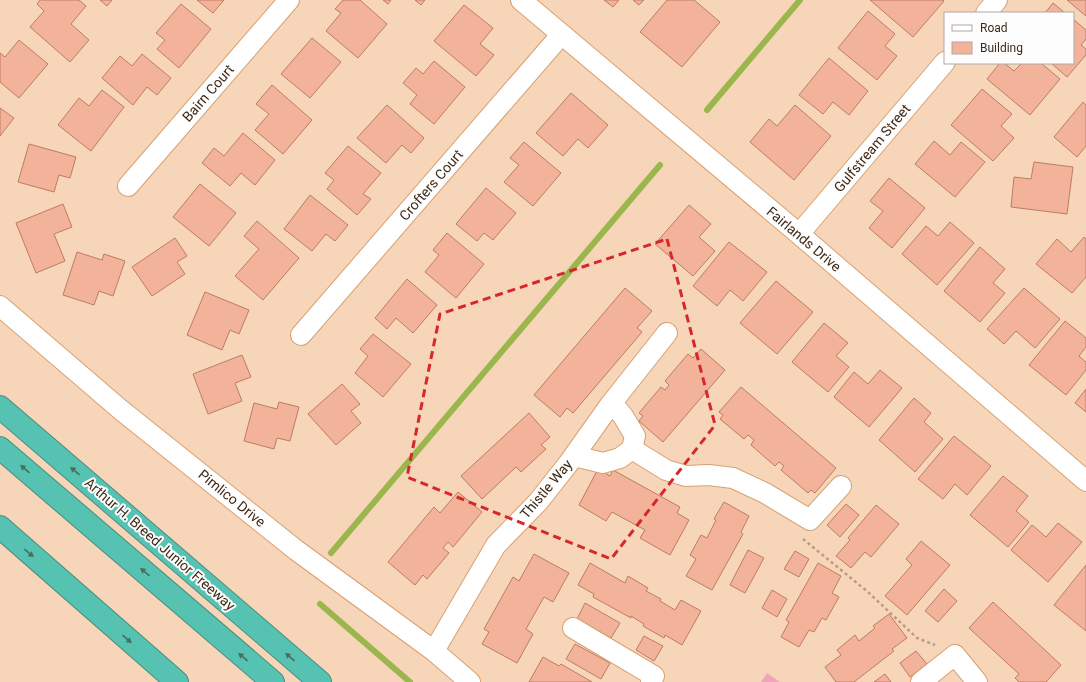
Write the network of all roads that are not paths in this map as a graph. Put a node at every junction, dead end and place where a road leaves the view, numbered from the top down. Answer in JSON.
{"nodes":[{"id":1,"x":289,"y":0,"type":"edge"},
{"id":2,"x":521,"y":0,"type":"edge"},
{"id":3,"x":997,"y":0,"type":"edge"},
{"id":4,"x":987,"y":12,"type":"edge"},
{"id":5,"x":561,"y":34,"type":"junction"},
{"id":6,"x":944,"y":63,"type":"edge"},
{"id":7,"x":128,"y":186,"type":"dead end"},
{"id":8,"x":799,"y":234,"type":"junction"},
{"id":9,"x":0,"y":306,"type":"edge"},
{"id":10,"x":667,"y":333,"type":"dead end"},
{"id":11,"x":301,"y":335,"type":"dead end"},
{"id":12,"x":612,"y":403,"type":"junction"},
{"id":13,"x":0,"y":407,"type":"edge"},
{"id":14,"x":0,"y":448,"type":"edge"},
{"id":15,"x":632,"y":449,"type":"junction"},
{"id":16,"x":574,"y":456,"type":"junction"},
{"id":17,"x":1086,"y":481,"type":"edge"},
{"id":18,"x":841,"y":486,"type":"dead end"},
{"id":19,"x":0,"y":528,"type":"edge"},
{"id":20,"x":573,"y":628,"type":"dead end"},
{"id":21,"x":434,"y":651,"type":"junction"},
{"id":22,"x":177,"y":682,"type":"edge"},
{"id":23,"x":273,"y":682,"type":"edge"},
{"id":24,"x":320,"y":682,"type":"edge"},
{"id":25,"x":470,"y":682,"type":"edge"},
{"id":26,"x":651,"y":682,"type":"edge"},
{"id":27,"x":921,"y":682,"type":"edge"},
{"id":28,"x":977,"y":682,"type":"edge"}],
"edges":[{"from":1,"to":7,"type":"street","name":"Bairn Court"},
{"from":2,"to":5,"type":"street","name":"Fairlands Drive"},
{"from":3,"to":4,"type":"street"},
{"from":5,"to":8,"type":"street","name":"Fairlands Drive"},
{"from":5,"to":11,"type":"street","name":"Crofters Court"},
{"from":6,"to":8,"type":"street","name":"Gulfstream Street"},
{"from":8,"to":17,"type":"street","name":"Fairlands Drive"},
{"from":9,"to":21,"type":"street","name":"Pimlico Drive"},
{"from":10,"to":12,"type":"street","name":"Thistle Way"},
{"from":12,"to":15,"type":"street"},
{"from":12,"to":16,"type":"street","name":"Thistle Way"},
{"from":24,"to":13,"type":"highway","name":"Arthur H. Breed Junior Freeway","one_way":true},
{"from":23,"to":14,"type":"highway","one_way":true},
{"from":15,"to":16,"type":"street"},
{"from":15,"to":18,"type":"street"},
{"from":16,"to":21,"type":"street","name":"Thistle Way"},
{"from":19,"to":22,"type":"highway","one_way":true},
{"from":20,"to":26,"type":"street"},
{"from":21,"to":25,"type":"street","name":"Pimlico Drive"},
{"from":27,"to":28,"type":"street"}]}
